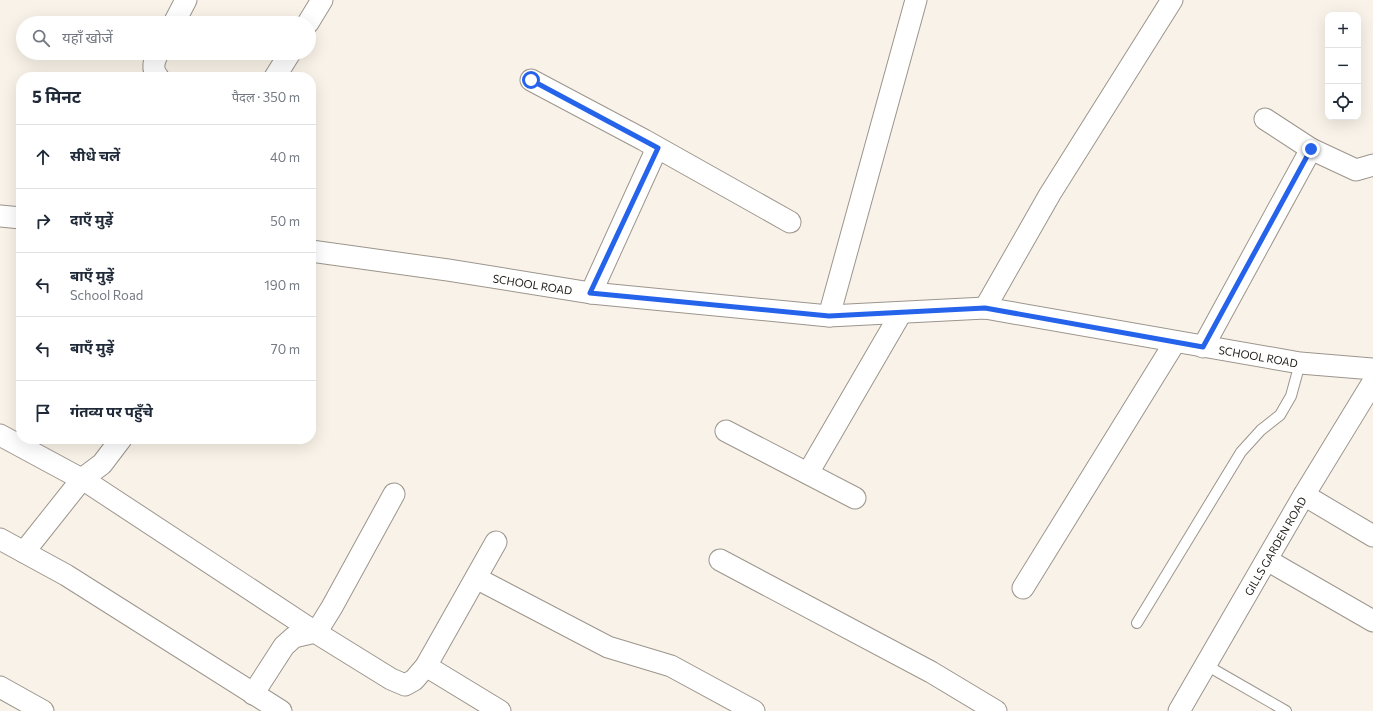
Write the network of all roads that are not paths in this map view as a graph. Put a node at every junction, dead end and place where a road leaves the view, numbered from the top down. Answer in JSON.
{"nodes":[{"id":1,"x":186,"y":0,"type":"edge"},
{"id":2,"x":322,"y":0,"type":"edge"},
{"id":3,"x":916,"y":0,"type":"edge"},
{"id":4,"x":1172,"y":0,"type":"edge"},
{"id":5,"x":178,"y":16,"type":"edge"},
{"id":6,"x":312,"y":16,"type":"edge"},
{"id":7,"x":154,"y":60,"type":"edge"},
{"id":8,"x":286,"y":60,"type":"edge"},
{"id":9,"x":154,"y":72,"type":"edge"},
{"id":10,"x":278,"y":72,"type":"edge"},
{"id":11,"x":531,"y":80,"type":"dead end"},
{"id":12,"x":1265,"y":119,"type":"dead end"},
{"id":13,"x":658,"y":148,"type":"junction"},
{"id":14,"x":1311,"y":149,"type":"junction"},
{"id":15,"x":1373,"y":165,"type":"edge"},
{"id":16,"x":0,"y":216,"type":"edge"},
{"id":17,"x":16,"y":218,"type":"edge"},
{"id":18,"x":790,"y":222,"type":"dead end"},
{"id":19,"x":316,"y":252,"type":"edge"},
{"id":20,"x":590,"y":293,"type":"junction"},
{"id":21,"x":985,"y":308,"type":"junction"},
{"id":22,"x":901,"y":313,"type":"junction"},
{"id":23,"x":829,"y":316,"type":"junction"},
{"id":24,"x":1175,"y":342,"type":"junction"},
{"id":25,"x":1203,"y":347,"type":"junction"},
{"id":26,"x":1300,"y":363,"type":"junction"},
{"id":27,"x":1373,"y":369,"type":"edge"},
{"id":28,"x":1373,"y":382,"type":"edge"},
{"id":29,"x":726,"y":431,"type":"dead end"},
{"id":30,"x":0,"y":435,"type":"edge"},
{"id":31,"x":16,"y":444,"type":"edge"},
{"id":32,"x":17,"y":444,"type":"edge"},
{"id":33,"x":117,"y":444,"type":"edge"},
{"id":34,"x":808,"y":474,"type":"junction"},
{"id":35,"x":82,"y":479,"type":"junction"},
{"id":36,"x":394,"y":494,"type":"dead end"},
{"id":37,"x":1304,"y":495,"type":"junction"},
{"id":38,"x":855,"y":498,"type":"dead end"},
{"id":39,"x":1373,"y":536,"type":"edge"},
{"id":40,"x":0,"y":539,"type":"edge"},
{"id":41,"x":496,"y":542,"type":"dead end"},
{"id":42,"x":24,"y":552,"type":"junction"},
{"id":43,"x":720,"y":560,"type":"dead end"},
{"id":44,"x":1267,"y":560,"type":"junction"},
{"id":45,"x":476,"y":578,"type":"junction"},
{"id":46,"x":1023,"y":588,"type":"dead end"},
{"id":47,"x":1373,"y":621,"type":"edge"},
{"id":48,"x":1137,"y":623,"type":"dead end"},
{"id":49,"x":315,"y":632,"type":"junction"},
{"id":50,"x":1206,"y":665,"type":"junction"},
{"id":51,"x":426,"y":666,"type":"junction"},
{"id":52,"x":0,"y":687,"type":"edge"},
{"id":53,"x":253,"y":694,"type":"junction"},
{"id":54,"x":43,"y":711,"type":"edge"},
{"id":55,"x":281,"y":711,"type":"edge"},
{"id":56,"x":500,"y":711,"type":"edge"},
{"id":57,"x":754,"y":711,"type":"edge"},
{"id":58,"x":996,"y":711,"type":"edge"},
{"id":59,"x":1179,"y":711,"type":"edge"},
{"id":60,"x":1286,"y":711,"type":"edge"}],
"edges":[{"from":1,"to":5,"type":"street"},
{"from":2,"to":6,"type":"street"},
{"from":3,"to":23,"type":"street"},
{"from":4,"to":21,"type":"street"},
{"from":7,"to":9,"type":"street"},
{"from":8,"to":10,"type":"street"},
{"from":11,"to":13,"type":"street"},
{"from":12,"to":14,"type":"street"},
{"from":13,"to":18,"type":"street"},
{"from":13,"to":20,"type":"street"},
{"from":14,"to":15,"type":"street"},
{"from":14,"to":25,"type":"street"},
{"from":16,"to":17,"type":"street"},
{"from":19,"to":20,"type":"street","name":"SCHOOL ROAD"},
{"from":20,"to":23,"type":"street","name":"SCHOOL ROAD"},
{"from":21,"to":22,"type":"street","name":"SCHOOL ROAD"},
{"from":21,"to":24,"type":"street","name":"SCHOOL ROAD"},
{"from":22,"to":23,"type":"street","name":"SCHOOL ROAD"},
{"from":22,"to":34,"type":"street"},
{"from":24,"to":25,"type":"street","name":"SCHOOL ROAD"},
{"from":24,"to":46,"type":"street"},
{"from":25,"to":26,"type":"street","name":"SCHOOL ROAD"},
{"from":26,"to":27,"type":"street","name":"SCHOOL ROAD"},
{"from":26,"to":48,"type":"lane"},
{"from":28,"to":37,"type":"street","name":"GILLS GARDEN ROAD"},
{"from":29,"to":34,"type":"street"},
{"from":30,"to":31,"type":"street"},
{"from":32,"to":35,"type":"street"},
{"from":33,"to":35,"type":"street"},
{"from":34,"to":38,"type":"street"},
{"from":35,"to":42,"type":"street"},
{"from":35,"to":49,"type":"street"},
{"from":36,"to":49,"type":"street"},
{"from":37,"to":39,"type":"street"},
{"from":37,"to":44,"type":"street","name":"GILLS GARDEN ROAD"},
{"from":40,"to":42,"type":"street"},
{"from":41,"to":45,"type":"street"},
{"from":42,"to":53,"type":"street"},
{"from":43,"to":58,"type":"street"},
{"from":44,"to":47,"type":"street"},
{"from":44,"to":50,"type":"street","name":"GILLS GARDEN ROAD"},
{"from":45,"to":51,"type":"street"},
{"from":45,"to":57,"type":"street"},
{"from":49,"to":51,"type":"street"},
{"from":49,"to":53,"type":"street"},
{"from":50,"to":59,"type":"street","name":"GILLS GARDEN ROAD"},
{"from":50,"to":60,"type":"lane"},
{"from":51,"to":56,"type":"street"},
{"from":52,"to":54,"type":"street"},
{"from":53,"to":55,"type":"street"}]}
